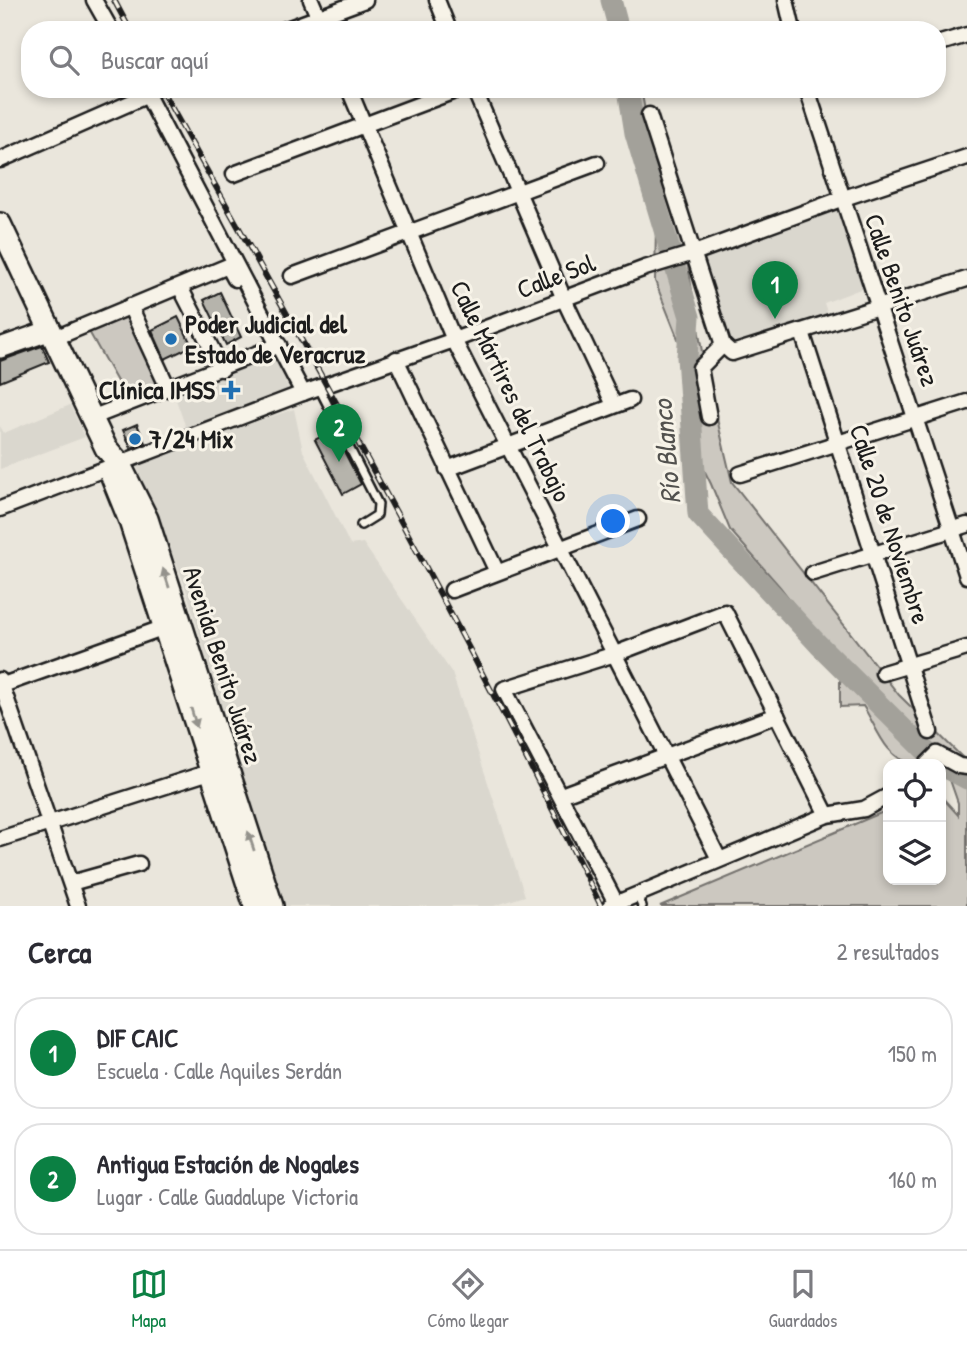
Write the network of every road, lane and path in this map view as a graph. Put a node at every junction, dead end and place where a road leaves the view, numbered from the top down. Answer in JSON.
{"nodes":[{"id":1,"x":94,"y":0,"type":"edge"},
{"id":2,"x":311,"y":0,"type":"edge"},
{"id":3,"x":365,"y":0,"type":"edge"},
{"id":4,"x":437,"y":0,"type":"edge"},
{"id":5,"x":786,"y":0,"type":"edge"},
{"id":6,"x":106,"y":21,"type":"edge"},
{"id":7,"x":320,"y":21,"type":"edge"},
{"id":8,"x":326,"y":21,"type":"edge"},
{"id":9,"x":445,"y":21,"type":"edge"},
{"id":10,"x":791,"y":21,"type":"edge"},
{"id":11,"x":967,"y":35,"type":"edge"},
{"id":12,"x":946,"y":41,"type":"edge"},
{"id":13,"x":134,"y":98,"type":"edge"},
{"id":14,"x":152,"y":98,"type":"edge"},
{"id":15,"x":353,"y":98,"type":"edge"},
{"id":16,"x":435,"y":98,"type":"edge"},
{"id":17,"x":478,"y":98,"type":"edge"},
{"id":18,"x":810,"y":98,"type":"edge"},
{"id":19,"x":649,"y":115,"type":"dead end"},
{"id":20,"x":364,"y":124,"type":"junction"},
{"id":21,"x":967,"y":157,"type":"edge"},
{"id":22,"x":0,"y":160,"type":"edge"},
{"id":23,"x":597,"y":163,"type":"dead end"},
{"id":24,"x":234,"y":174,"type":"dead end"},
{"id":25,"x":517,"y":191,"type":"junction"},
{"id":26,"x":841,"y":199,"type":"junction"},
{"id":27,"x":0,"y":224,"type":"edge"},
{"id":28,"x":410,"y":233,"type":"junction"},
{"id":29,"x":690,"y":255,"type":"junction"},
{"id":30,"x":292,"y":276,"type":"dead end"},
{"id":31,"x":967,"y":279,"type":"edge"},
{"id":32,"x":180,"y":287,"type":"junction"},
{"id":33,"x":564,"y":299,"type":"junction"},
{"id":34,"x":130,"y":306,"type":"junction"},
{"id":35,"x":878,"y":308,"type":"junction"},
{"id":36,"x":802,"y":332,"type":"junction"},
{"id":37,"x":53,"y":334,"type":"junction"},
{"id":38,"x":454,"y":340,"type":"junction"},
{"id":39,"x":275,"y":347,"type":"junction"},
{"id":40,"x":0,"y":348,"type":"edge"},
{"id":41,"x":725,"y":348,"type":"junction"},
{"id":42,"x":396,"y":359,"type":"junction"},
{"id":43,"x":222,"y":369,"type":"junction"},
{"id":44,"x":323,"y":386,"type":"junction"},
{"id":45,"x":169,"y":388,"type":"junction"},
{"id":46,"x":303,"y":393,"type":"junction"},
{"id":47,"x":631,"y":400,"type":"dead end"},
{"id":48,"x":967,"y":402,"type":"edge"},
{"id":49,"x":614,"y":405,"type":"junction"},
{"id":50,"x":709,"y":417,"type":"dead end"},
{"id":51,"x":91,"y":418,"type":"junction"},
{"id":52,"x":916,"y":419,"type":"junction"},
{"id":53,"x":507,"y":445,"type":"junction"},
{"id":54,"x":838,"y":445,"type":"junction"},
{"id":55,"x":111,"y":460,"type":"junction"},
{"id":56,"x":447,"y":469,"type":"junction"},
{"id":57,"x":740,"y":474,"type":"dead end"},
{"id":58,"x":0,"y":509,"type":"edge"},
{"id":59,"x":638,"y":519,"type":"dead end"},
{"id":60,"x":361,"y":525,"type":"dead end"},
{"id":61,"x":967,"y":525,"type":"edge"},
{"id":62,"x":952,"y":530,"type":"junction"},
{"id":63,"x":563,"y":549,"type":"junction"},
{"id":64,"x":874,"y":554,"type":"junction"},
{"id":65,"x":497,"y":572,"type":"junction"},
{"id":66,"x":813,"y":573,"type":"dead end"},
{"id":67,"x":967,"y":576,"type":"edge"},
{"id":68,"x":452,"y":590,"type":"dead end"},
{"id":69,"x":165,"y":627,"type":"junction"},
{"id":70,"x":967,"y":648,"type":"edge"},
{"id":71,"x":614,"y":653,"type":"junction"},
{"id":72,"x":910,"y":667,"type":"junction"},
{"id":73,"x":883,"y":673,"type":"dead end"},
{"id":74,"x":1,"y":683,"type":"edge"},
{"id":75,"x":777,"y":715,"type":"junction"},
{"id":76,"x":930,"y":732,"type":"dead end"},
{"id":77,"x":666,"y":757,"type":"junction"},
{"id":78,"x":936,"y":759,"type":"edge"},
{"id":79,"x":967,"y":767,"type":"edge"},
{"id":80,"x":218,"y":769,"type":"junction"},
{"id":81,"x":561,"y":795,"type":"junction"},
{"id":82,"x":883,"y":799,"type":"edge"},
{"id":83,"x":827,"y":816,"type":"junction"},
{"id":84,"x":49,"y":822,"type":"junction"},
{"id":85,"x":0,"y":839,"type":"edge"},
{"id":86,"x":719,"y":859,"type":"junction"},
{"id":87,"x":139,"y":864,"type":"dead end"},
{"id":88,"x":71,"y":883,"type":"junction"},
{"id":89,"x":640,"y":902,"type":"edge"},
{"id":90,"x":612,"y":905,"type":"edge"},
{"id":91,"x":78,"y":906,"type":"edge"},
{"id":92,"x":256,"y":906,"type":"edge"},
{"id":93,"x":272,"y":906,"type":"edge"}],
"edges":[{"from":1,"to":6,"type":"street"},
{"from":2,"to":7,"type":"street"},
{"from":3,"to":8,"type":"street"},
{"from":4,"to":9,"type":"street"},
{"from":5,"to":10,"type":"street"},
{"from":11,"to":12,"type":"street"},
{"from":13,"to":22,"type":"street"},
{"from":14,"to":39,"type":"street"},
{"from":15,"to":20,"type":"street","name":"Calle Mártires del Trabajo"},
{"from":16,"to":20,"type":"street"},
{"from":17,"to":25,"type":"street"},
{"from":18,"to":26,"type":"street","name":"Calle Benito Juárez"},
{"from":19,"to":29,"type":"street"},
{"from":20,"to":24,"type":"street"},
{"from":20,"to":28,"type":"street","name":"Calle Mártires del Trabajo"},
{"from":21,"to":26,"type":"street","name":"Calle Sol"},
{"from":23,"to":25,"type":"street"},
{"from":25,"to":28,"type":"street"},
{"from":25,"to":33,"type":"street"},
{"from":26,"to":29,"type":"street","name":"Calle Sol"},
{"from":26,"to":35,"type":"street","name":"Calle Benito Juárez"},
{"from":27,"to":37,"type":"main road","name":"Avenida Benito Juárez"},
{"from":28,"to":30,"type":"street"},
{"from":28,"to":38,"type":"street","name":"Calle Mártires del Trabajo"},
{"from":29,"to":33,"type":"street","name":"Calle Sol"},
{"from":29,"to":41,"type":"street"},
{"from":31,"to":35,"type":"street"},
{"from":32,"to":34,"type":"street"},
{"from":32,"to":39,"type":"street"},
{"from":32,"to":43,"type":"street"},
{"from":33,"to":38,"type":"street","name":"Calle Sol"},
{"from":33,"to":49,"type":"street"},
{"from":34,"to":37,"type":"street"},
{"from":34,"to":45,"type":"street"},
{"from":35,"to":36,"type":"street"},
{"from":35,"to":52,"type":"street","name":"Calle Benito Juárez"},
{"from":36,"to":41,"type":"street"},
{"from":36,"to":54,"type":"street","name":"Calle 20 de Noviembre"},
{"from":37,"to":40,"type":"street"},
{"from":37,"to":51,"type":"main road","name":"Avenida Benito Juárez"},
{"from":38,"to":42,"type":"street","name":"Calle Sol"},
{"from":38,"to":53,"type":"street","name":"Calle Mártires del Trabajo"},
{"from":39,"to":43,"type":"street"},
{"from":39,"to":46,"type":"street"},
{"from":41,"to":50,"type":"street"},
{"from":42,"to":44,"type":"street","name":"Calle Sol"},
{"from":42,"to":56,"type":"street"},
{"from":43,"to":45,"type":"street"},
{"from":44,"to":46,"type":"street","name":"Calle Sol"},
{"from":44,"to":60,"type":"lane"},
{"from":45,"to":51,"type":"street"},
{"from":46,"to":55,"type":"street","name":"Calle Sol"},
{"from":47,"to":49,"type":"street"},
{"from":48,"to":52,"type":"street"},
{"from":49,"to":53,"type":"street"},
{"from":51,"to":55,"type":"main road","name":"Avenida Benito Juárez"},
{"from":52,"to":54,"type":"street"},
{"from":52,"to":62,"type":"street","name":"Calle Benito Juárez"},
{"from":53,"to":56,"type":"street"},
{"from":53,"to":63,"type":"street","name":"Calle Mártires del Trabajo"},
{"from":54,"to":57,"type":"street"},
{"from":54,"to":64,"type":"street","name":"Calle 20 de Noviembre"},
{"from":55,"to":58,"type":"street","name":"Calle Sol"},
{"from":55,"to":69,"type":"main road","name":"Avenida Benito Juárez"},
{"from":80,"to":55,"type":"main road","name":"Avenida Benito Juárez","one_way":true},
{"from":56,"to":65,"type":"street"},
{"from":59,"to":63,"type":"street"},
{"from":61,"to":62,"type":"street"},
{"from":62,"to":64,"type":"street"},
{"from":62,"to":67,"type":"street","name":"Calle Benito Juárez"},
{"from":63,"to":65,"type":"street"},
{"from":63,"to":71,"type":"street","name":"Calle Mártires del Trabajo"},
{"from":64,"to":66,"type":"street"},
{"from":64,"to":72,"type":"street","name":"Calle 20 de Noviembre"},
{"from":65,"to":68,"type":"street"},
{"from":69,"to":74,"type":"street"},
{"from":69,"to":80,"type":"main road","name":"Avenida Benito Juárez","one_way":true},
{"from":70,"to":72,"type":"street"},
{"from":71,"to":75,"type":"street"},
{"from":71,"to":77,"type":"street","name":"Calle Mártires del Trabajo"},
{"from":71,"to":81,"type":"street"},
{"from":72,"to":73,"type":"street"},
{"from":72,"to":76,"type":"street","name":"Calle 20 de Noviembre"},
{"from":74,"to":84,"type":"street"},
{"from":75,"to":77,"type":"street"},
{"from":75,"to":83,"type":"street"},
{"from":77,"to":81,"type":"street"},
{"from":77,"to":86,"type":"street","name":"Calle Mártires del Trabajo"},
{"from":78,"to":79,"type":"street"},
{"from":80,"to":84,"type":"street"},
{"from":80,"to":92,"type":"main road","name":"Avenida Benito Juárez"},
{"from":93,"to":80,"type":"main road","name":"Avenida Benito Juárez","one_way":true},
{"from":81,"to":90,"type":"street"},
{"from":82,"to":83,"type":"street"},
{"from":83,"to":86,"type":"street"},
{"from":84,"to":85,"type":"street"},
{"from":84,"to":88,"type":"street"},
{"from":86,"to":89,"type":"street"},
{"from":87,"to":88,"type":"street"},
{"from":88,"to":91,"type":"street"},
{"from":89,"to":90,"type":"street"}]}
